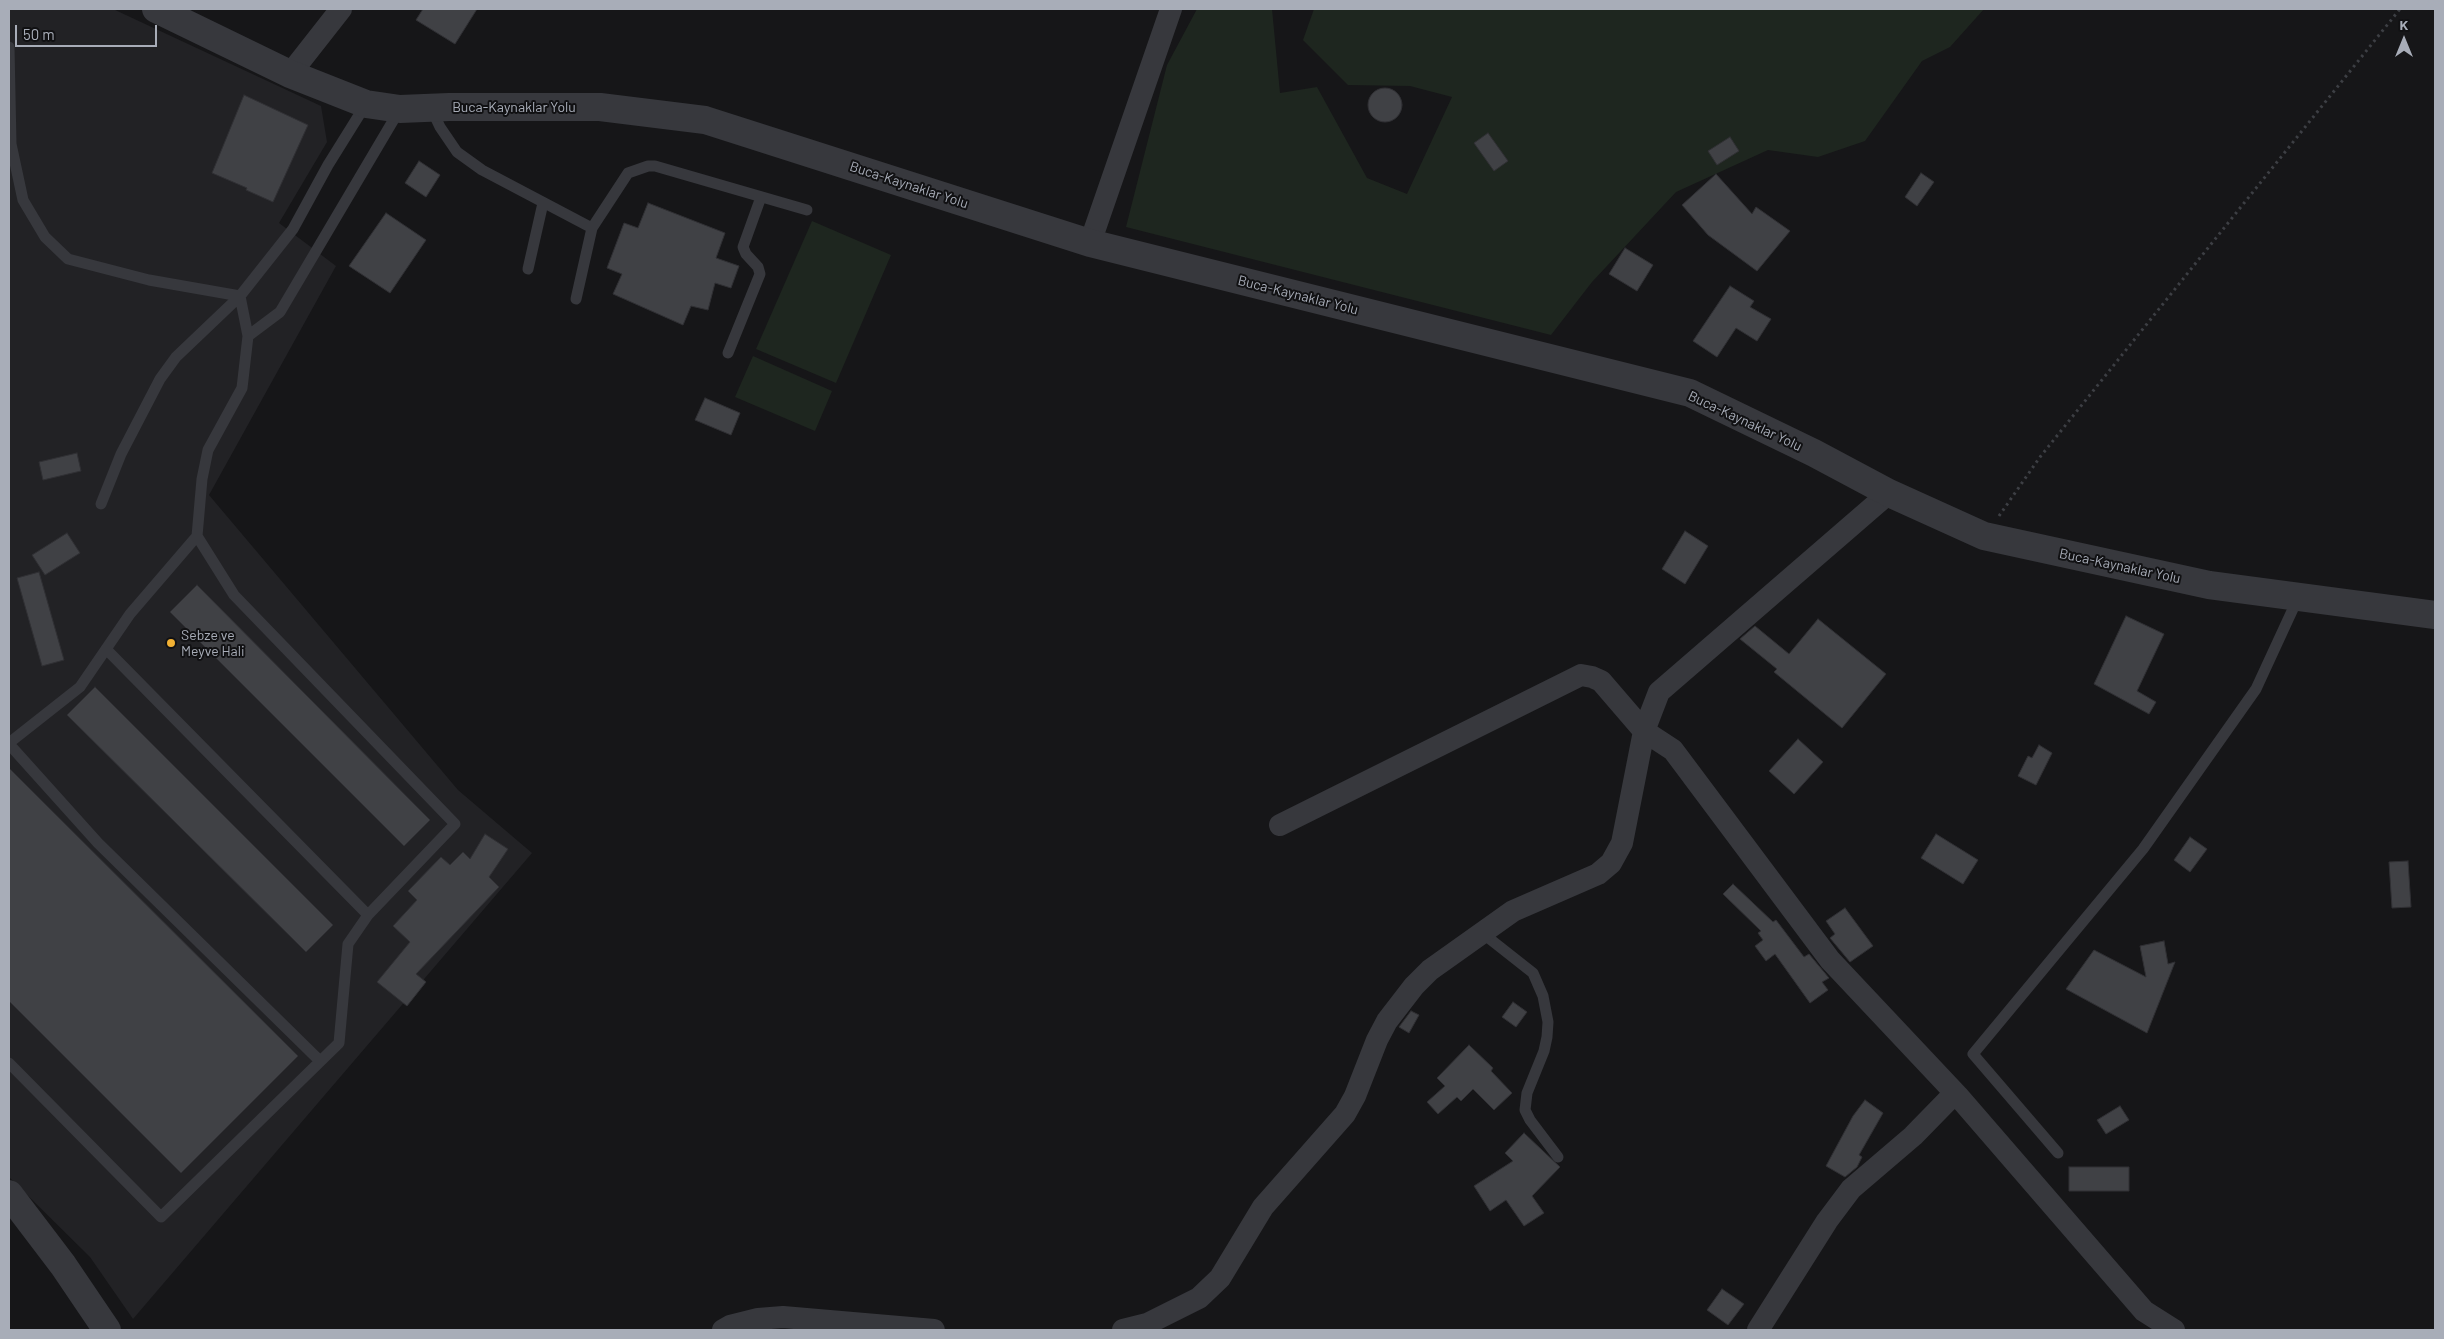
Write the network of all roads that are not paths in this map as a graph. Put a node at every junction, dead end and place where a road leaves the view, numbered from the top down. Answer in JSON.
{"nodes":[{"id":1,"x":156,"y":9,"type":"edge"},
{"id":2,"x":341,"y":9,"type":"edge"},
{"id":3,"x":1171,"y":9,"type":"edge"},
{"id":4,"x":9,"y":47,"type":"edge"},
{"id":5,"x":290,"y":74,"type":"junction"},
{"id":6,"x":366,"y":104,"type":"junction"},
{"id":7,"x":431,"y":108,"type":"junction"},
{"id":8,"x":400,"y":109,"type":"junction"},
{"id":9,"x":762,"y":197,"type":"junction"},
{"id":10,"x":543,"y":202,"type":"junction"},
{"id":11,"x":808,"y":210,"type":"dead end"},
{"id":12,"x":592,"y":228,"type":"junction"},
{"id":13,"x":1090,"y":243,"type":"junction"},
{"id":14,"x":528,"y":270,"type":"dead end"},
{"id":15,"x":240,"y":296,"type":"junction"},
{"id":16,"x":576,"y":299,"type":"dead end"},
{"id":17,"x":248,"y":336,"type":"junction"},
{"id":18,"x":728,"y":353,"type":"dead end"},
{"id":19,"x":1889,"y":493,"type":"junction"},
{"id":20,"x":100,"y":504,"type":"dead end"},
{"id":21,"x":198,"y":536,"type":"junction"},
{"id":22,"x":2299,"y":597,"type":"junction"},
{"id":23,"x":2435,"y":615,"type":"edge"},
{"id":24,"x":106,"y":649,"type":"junction"},
{"id":25,"x":1644,"y":731,"type":"junction"},
{"id":26,"x":9,"y":744,"type":"edge"},
{"id":27,"x":1280,"y":825,"type":"dead end"},
{"id":28,"x":368,"y":915,"type":"junction"},
{"id":29,"x":1481,"y":932,"type":"junction"},
{"id":30,"x":320,"y":1061,"type":"junction"},
{"id":31,"x":9,"y":1063,"type":"edge"},
{"id":32,"x":1955,"y":1093,"type":"junction"},
{"id":33,"x":2058,"y":1153,"type":"dead end"},
{"id":34,"x":1558,"y":1157,"type":"dead end"},
{"id":35,"x":9,"y":1194,"type":"edge"},
{"id":36,"x":107,"y":1330,"type":"edge"},
{"id":37,"x":723,"y":1330,"type":"edge"},
{"id":38,"x":934,"y":1330,"type":"edge"},
{"id":39,"x":1123,"y":1330,"type":"edge"},
{"id":40,"x":1758,"y":1330,"type":"edge"},
{"id":41,"x":2174,"y":1330,"type":"edge"}],
"edges":[{"from":1,"to":5,"type":"street","name":"Buca-Kaynaklar Yolu"},
{"from":2,"to":5,"type":"street"},
{"from":3,"to":13,"type":"street"},
{"from":4,"to":15,"type":"lane"},
{"from":5,"to":6,"type":"street","name":"Buca-Kaynaklar Yolu"},
{"from":6,"to":8,"type":"street","name":"Buca-Kaynaklar Yolu"},
{"from":6,"to":15,"type":"lane"},
{"from":7,"to":8,"type":"street","name":"Buca-Kaynaklar Yolu"},
{"from":7,"to":10,"type":"lane"},
{"from":7,"to":13,"type":"street","name":"Buca-Kaynaklar Yolu"},
{"from":8,"to":17,"type":"lane"},
{"from":9,"to":11,"type":"lane"},
{"from":9,"to":12,"type":"lane"},
{"from":9,"to":18,"type":"lane"},
{"from":10,"to":12,"type":"lane"},
{"from":10,"to":14,"type":"lane"},
{"from":12,"to":16,"type":"lane"},
{"from":13,"to":19,"type":"street","name":"Buca-Kaynaklar Yolu"},
{"from":15,"to":17,"type":"lane"},
{"from":15,"to":20,"type":"lane"},
{"from":17,"to":21,"type":"lane"},
{"from":19,"to":22,"type":"street","name":"Buca-Kaynaklar Yolu"},
{"from":19,"to":25,"type":"street"},
{"from":21,"to":24,"type":"lane"},
{"from":21,"to":28,"type":"lane"},
{"from":22,"to":23,"type":"street","name":"Buca-Kaynaklar Yolu"},
{"from":22,"to":33,"type":"lane"},
{"from":24,"to":26,"type":"lane"},
{"from":24,"to":28,"type":"lane"},
{"from":25,"to":27,"type":"street"},
{"from":25,"to":29,"type":"street"},
{"from":25,"to":32,"type":"street"},
{"from":26,"to":30,"type":"lane"},
{"from":28,"to":30,"type":"lane"},
{"from":29,"to":34,"type":"lane"},
{"from":29,"to":39,"type":"street"},
{"from":30,"to":31,"type":"lane"},
{"from":32,"to":40,"type":"street"},
{"from":32,"to":41,"type":"street"},
{"from":35,"to":36,"type":"street"},
{"from":37,"to":38,"type":"street"}]}
